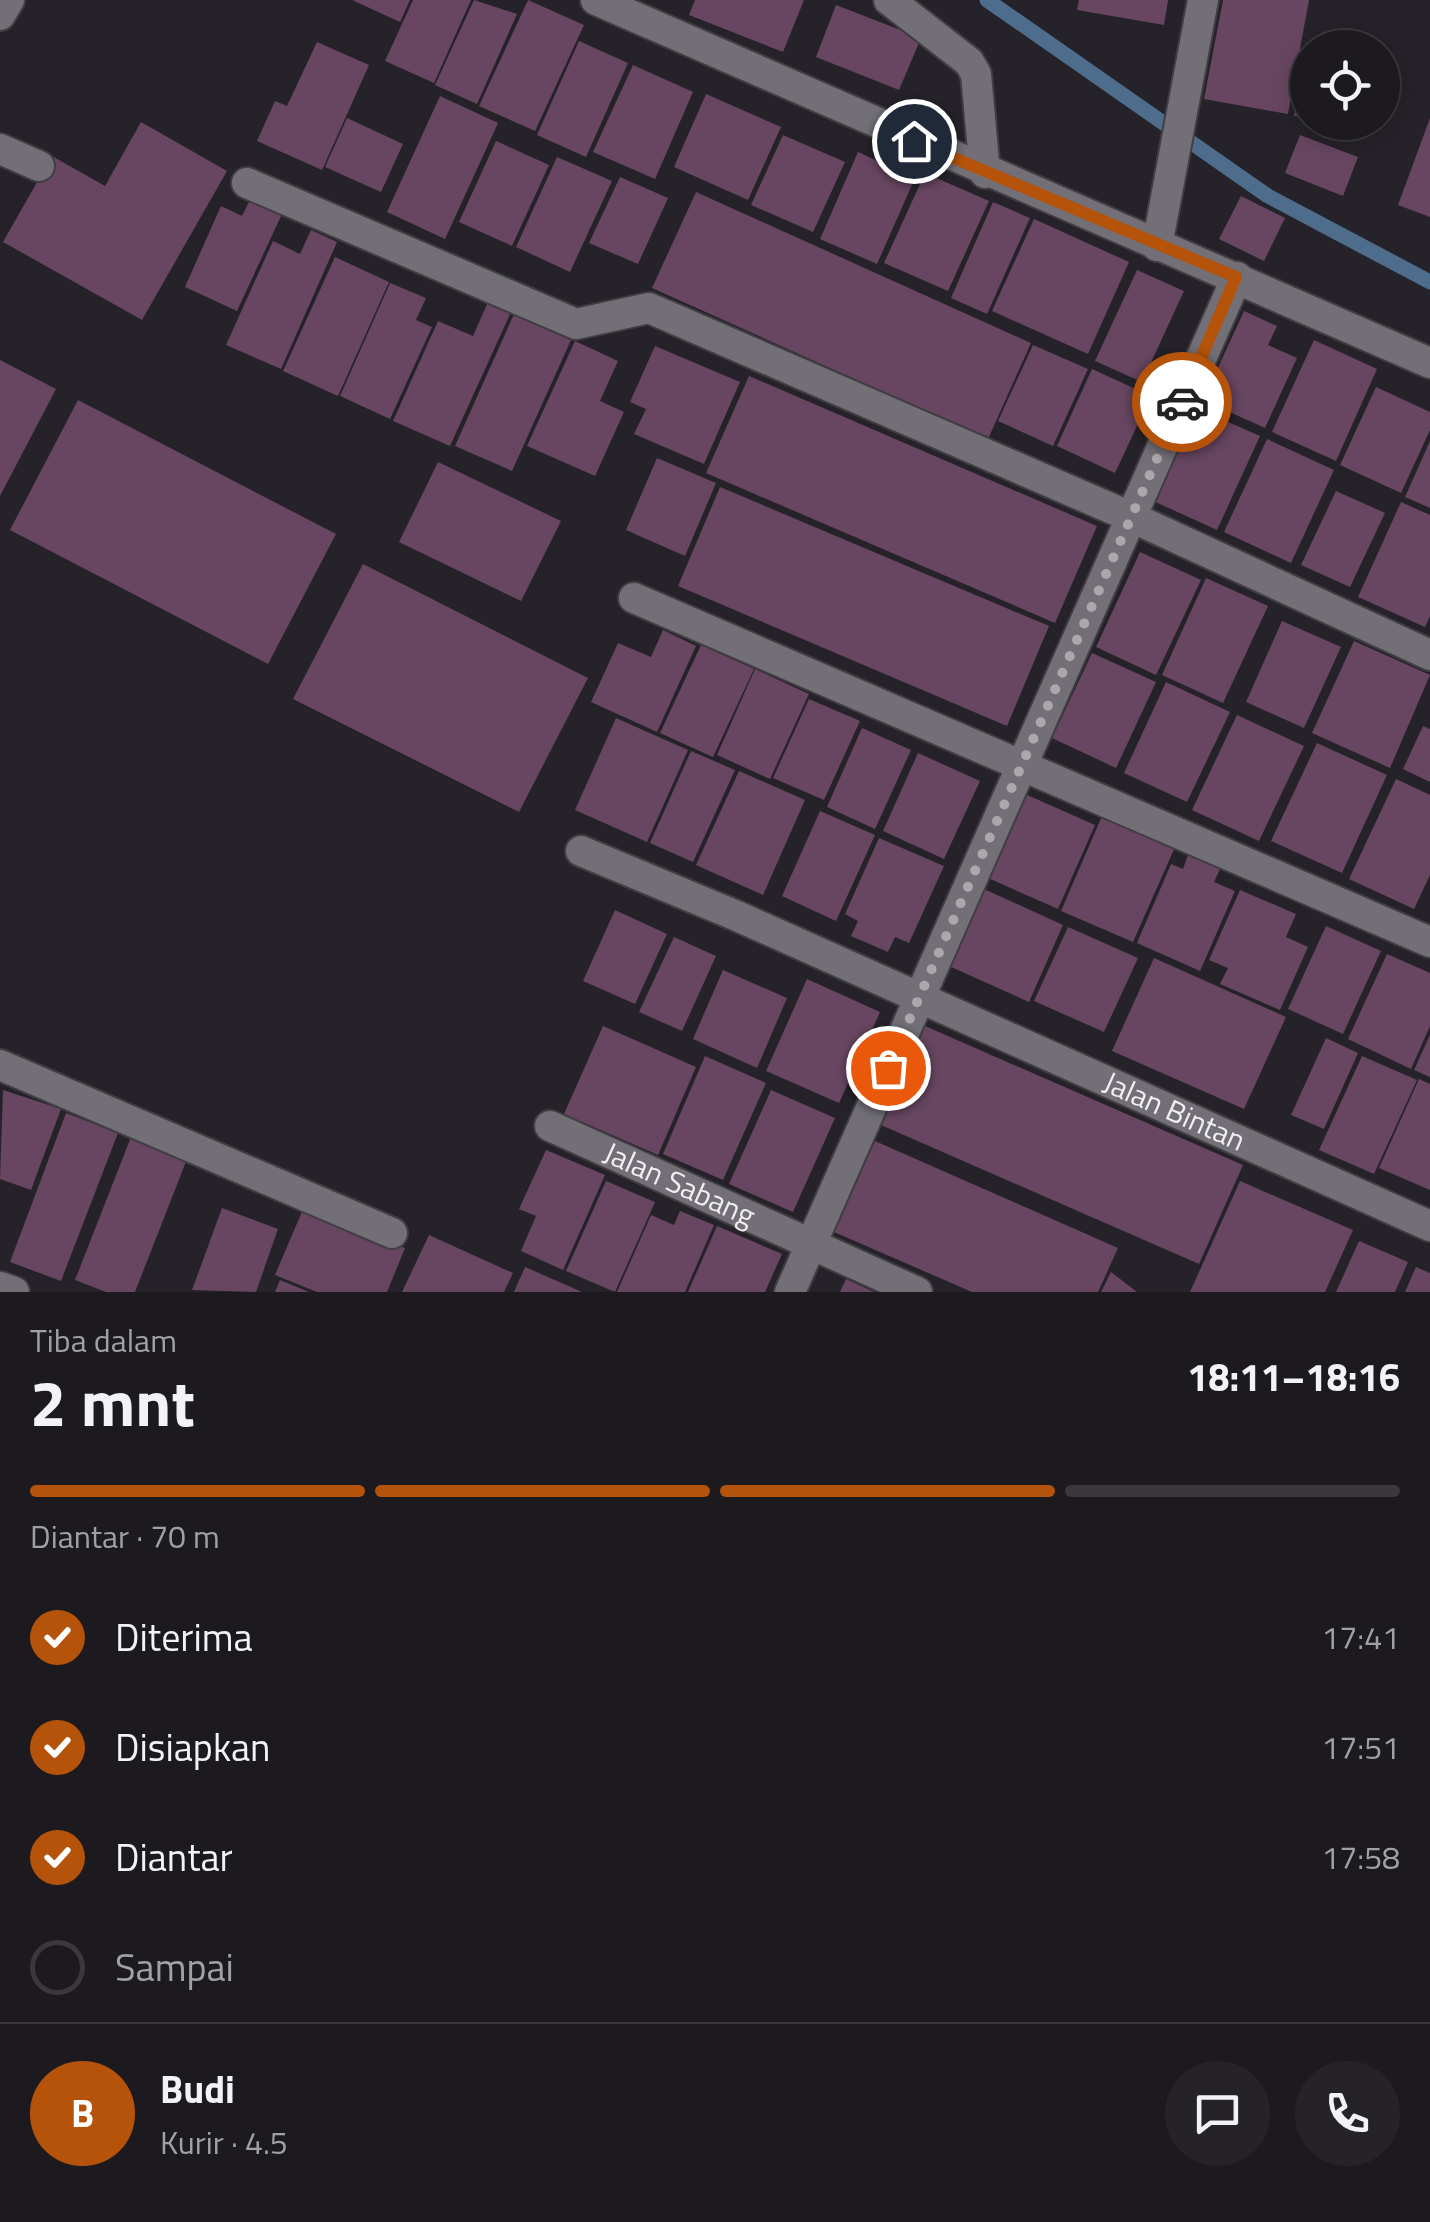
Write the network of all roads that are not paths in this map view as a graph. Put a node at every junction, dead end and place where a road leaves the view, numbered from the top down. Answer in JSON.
{"nodes":[{"id":1,"x":10,"y":0,"type":"edge"},
{"id":2,"x":596,"y":0,"type":"edge"},
{"id":3,"x":889,"y":0,"type":"edge"},
{"id":4,"x":1204,"y":0,"type":"edge"},
{"id":5,"x":0,"y":15,"type":"edge"},
{"id":6,"x":0,"y":149,"type":"edge"},
{"id":7,"x":39,"y":166,"type":"dead end"},
{"id":8,"x":985,"y":173,"type":"junction"},
{"id":9,"x":247,"y":183,"type":"dead end"},
{"id":10,"x":1157,"y":246,"type":"junction"},
{"id":11,"x":1236,"y":277,"type":"junction"},
{"id":12,"x":1430,"y":363,"type":"edge"},
{"id":13,"x":1131,"y":516,"type":"junction"},
{"id":14,"x":634,"y":598,"type":"dead end"},
{"id":15,"x":1430,"y":655,"type":"edge"},
{"id":16,"x":1023,"y":764,"type":"junction"},
{"id":17,"x":581,"y":851,"type":"dead end"},
{"id":18,"x":1430,"y":942,"type":"edge"},
{"id":19,"x":919,"y":998,"type":"junction"},
{"id":20,"x":0,"y":1065,"type":"edge"},
{"id":21,"x":550,"y":1126,"type":"dead end"},
{"id":22,"x":1430,"y":1226,"type":"edge"},
{"id":23,"x":392,"y":1233,"type":"dead end"},
{"id":24,"x":811,"y":1245,"type":"junction"},
{"id":25,"x":0,"y":1286,"type":"edge"},
{"id":26,"x":14,"y":1292,"type":"edge"},
{"id":27,"x":790,"y":1292,"type":"edge"},
{"id":28,"x":918,"y":1292,"type":"edge"}],
"edges":[{"from":1,"to":5,"type":"street"},
{"from":2,"to":8,"type":"street"},
{"from":3,"to":8,"type":"street"},
{"from":4,"to":10,"type":"street"},
{"from":6,"to":7,"type":"street"},
{"from":8,"to":10,"type":"street"},
{"from":9,"to":13,"type":"street"},
{"from":10,"to":11,"type":"street"},
{"from":11,"to":12,"type":"street"},
{"from":11,"to":13,"type":"street"},
{"from":13,"to":15,"type":"street"},
{"from":13,"to":16,"type":"street"},
{"from":14,"to":16,"type":"street"},
{"from":16,"to":18,"type":"street"},
{"from":16,"to":19,"type":"street"},
{"from":17,"to":19,"type":"street","name":"Jalan Bintan"},
{"from":19,"to":22,"type":"street","name":"Jalan Bintan"},
{"from":19,"to":24,"type":"street"},
{"from":20,"to":23,"type":"street"},
{"from":21,"to":24,"type":"street","name":"Jalan Sabang"},
{"from":24,"to":27,"type":"street"},
{"from":24,"to":28,"type":"street","name":"Jalan Sabang"},
{"from":25,"to":26,"type":"street"}]}
